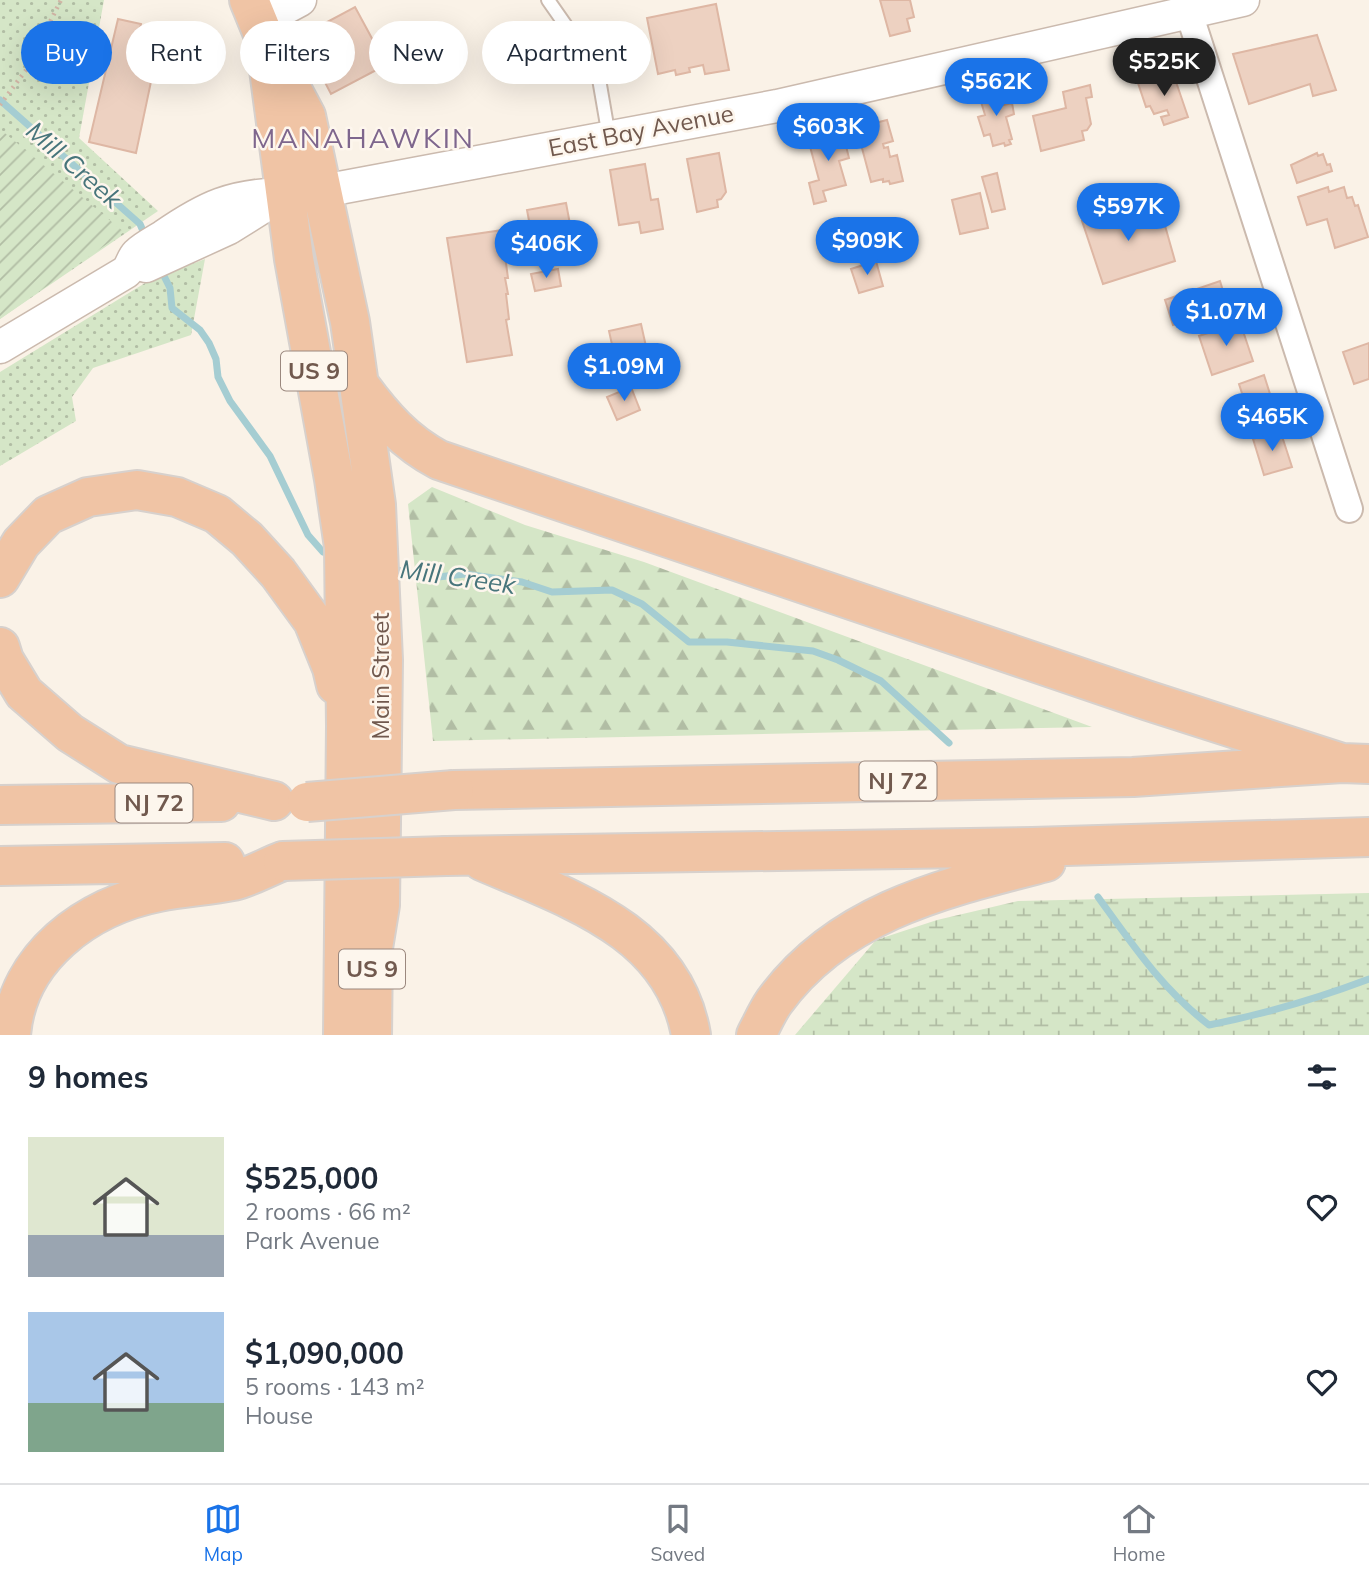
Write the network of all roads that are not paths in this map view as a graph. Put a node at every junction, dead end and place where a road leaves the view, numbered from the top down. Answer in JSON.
{"nodes":[{"id":1,"x":300,"y":0,"type":"edge"},
{"id":2,"x":548,"y":0,"type":"edge"},
{"id":3,"x":1216,"y":5,"type":"edge"},
{"id":4,"x":258,"y":20,"type":"edge"},
{"id":5,"x":609,"y":137,"type":"junction"},
{"id":6,"x":323,"y":191,"type":"junction"},
{"id":7,"x":284,"y":194,"type":"junction"},
{"id":8,"x":0,"y":347,"type":"edge"},
{"id":9,"x":361,"y":387,"type":"junction"},
{"id":10,"x":1349,"y":509,"type":"dead end"},
{"id":11,"x":361,"y":545,"type":"junction"},
{"id":12,"x":0,"y":578,"type":"edge"},
{"id":13,"x":363,"y":585,"type":"junction"},
{"id":14,"x":0,"y":647,"type":"edge"},
{"id":15,"x":346,"y":726,"type":"junction"},
{"id":16,"x":1355,"y":764,"type":"edge"},
{"id":17,"x":291,"y":801,"type":"junction"},
{"id":18,"x":0,"y":805,"type":"edge"},
{"id":19,"x":1369,"y":837,"type":"edge"},
{"id":20,"x":1115,"y":843,"type":"junction"},
{"id":21,"x":458,"y":856,"type":"junction"},
{"id":22,"x":283,"y":861,"type":"junction"},
{"id":23,"x":0,"y":866,"type":"edge"},
{"id":24,"x":380,"y":905,"type":"junction"},
{"id":25,"x":345,"y":968,"type":"junction"},
{"id":26,"x":11,"y":1035,"type":"edge"},
{"id":27,"x":325,"y":1035,"type":"edge"},
{"id":28,"x":343,"y":1035,"type":"edge"},
{"id":29,"x":372,"y":1035,"type":"edge"},
{"id":30,"x":394,"y":1035,"type":"edge"},
{"id":31,"x":691,"y":1035,"type":"edge"},
{"id":32,"x":756,"y":1035,"type":"edge"}],
"edges":[{"from":1,"to":4,"type":"street"},
{"from":2,"to":5,"type":"lane"},
{"from":3,"to":5,"type":"street","name":"East Bay Avenue"},
{"from":3,"to":10,"type":"street"},
{"from":4,"to":6,"type":"highway","name":"Main Street","number":"US 9"},
{"from":4,"to":7,"type":"highway","name":"Main Street","number":"US 9"},
{"from":5,"to":6,"type":"street","name":"East Bay Avenue"},
{"from":6,"to":7,"type":"highway"},
{"from":6,"to":9,"type":"highway","name":"Main Street","number":"US 9"},
{"from":7,"to":8,"type":"street"},
{"from":7,"to":11,"type":"highway","name":"Main Street","number":"US 9"},
{"from":9,"to":11,"type":"highway","name":"Main Street","number":"US 9"},
{"from":9,"to":16,"type":"highway"},
{"from":11,"to":13,"type":"highway","name":"Main Street","number":"US 9"},
{"from":12,"to":15,"type":"highway"},
{"from":13,"to":15,"type":"highway","name":"Main Street","number":"US 9"},
{"from":13,"to":24,"type":"highway","name":"Main Street","number":"US 9"},
{"from":14,"to":17,"type":"highway"},
{"from":15,"to":25,"type":"highway","name":"Main Street","number":"US 9"},
{"from":16,"to":17,"type":"highway","number":"NJ 72","bridge":true},
{"from":17,"to":18,"type":"highway","number":"NJ 72"},
{"from":19,"to":20,"type":"highway"},
{"from":20,"to":21,"type":"highway"},
{"from":20,"to":32,"type":"highway"},
{"from":21,"to":22,"type":"highway","bridge":true},
{"from":21,"to":31,"type":"highway"},
{"from":22,"to":23,"type":"highway"},
{"from":22,"to":26,"type":"highway"},
{"from":24,"to":29,"type":"highway","name":"Main Street","number":"US 9"},
{"from":24,"to":30,"type":"highway"},
{"from":25,"to":27,"type":"highway"},
{"from":25,"to":28,"type":"highway","name":"Main Street","number":"US 9"}]}
